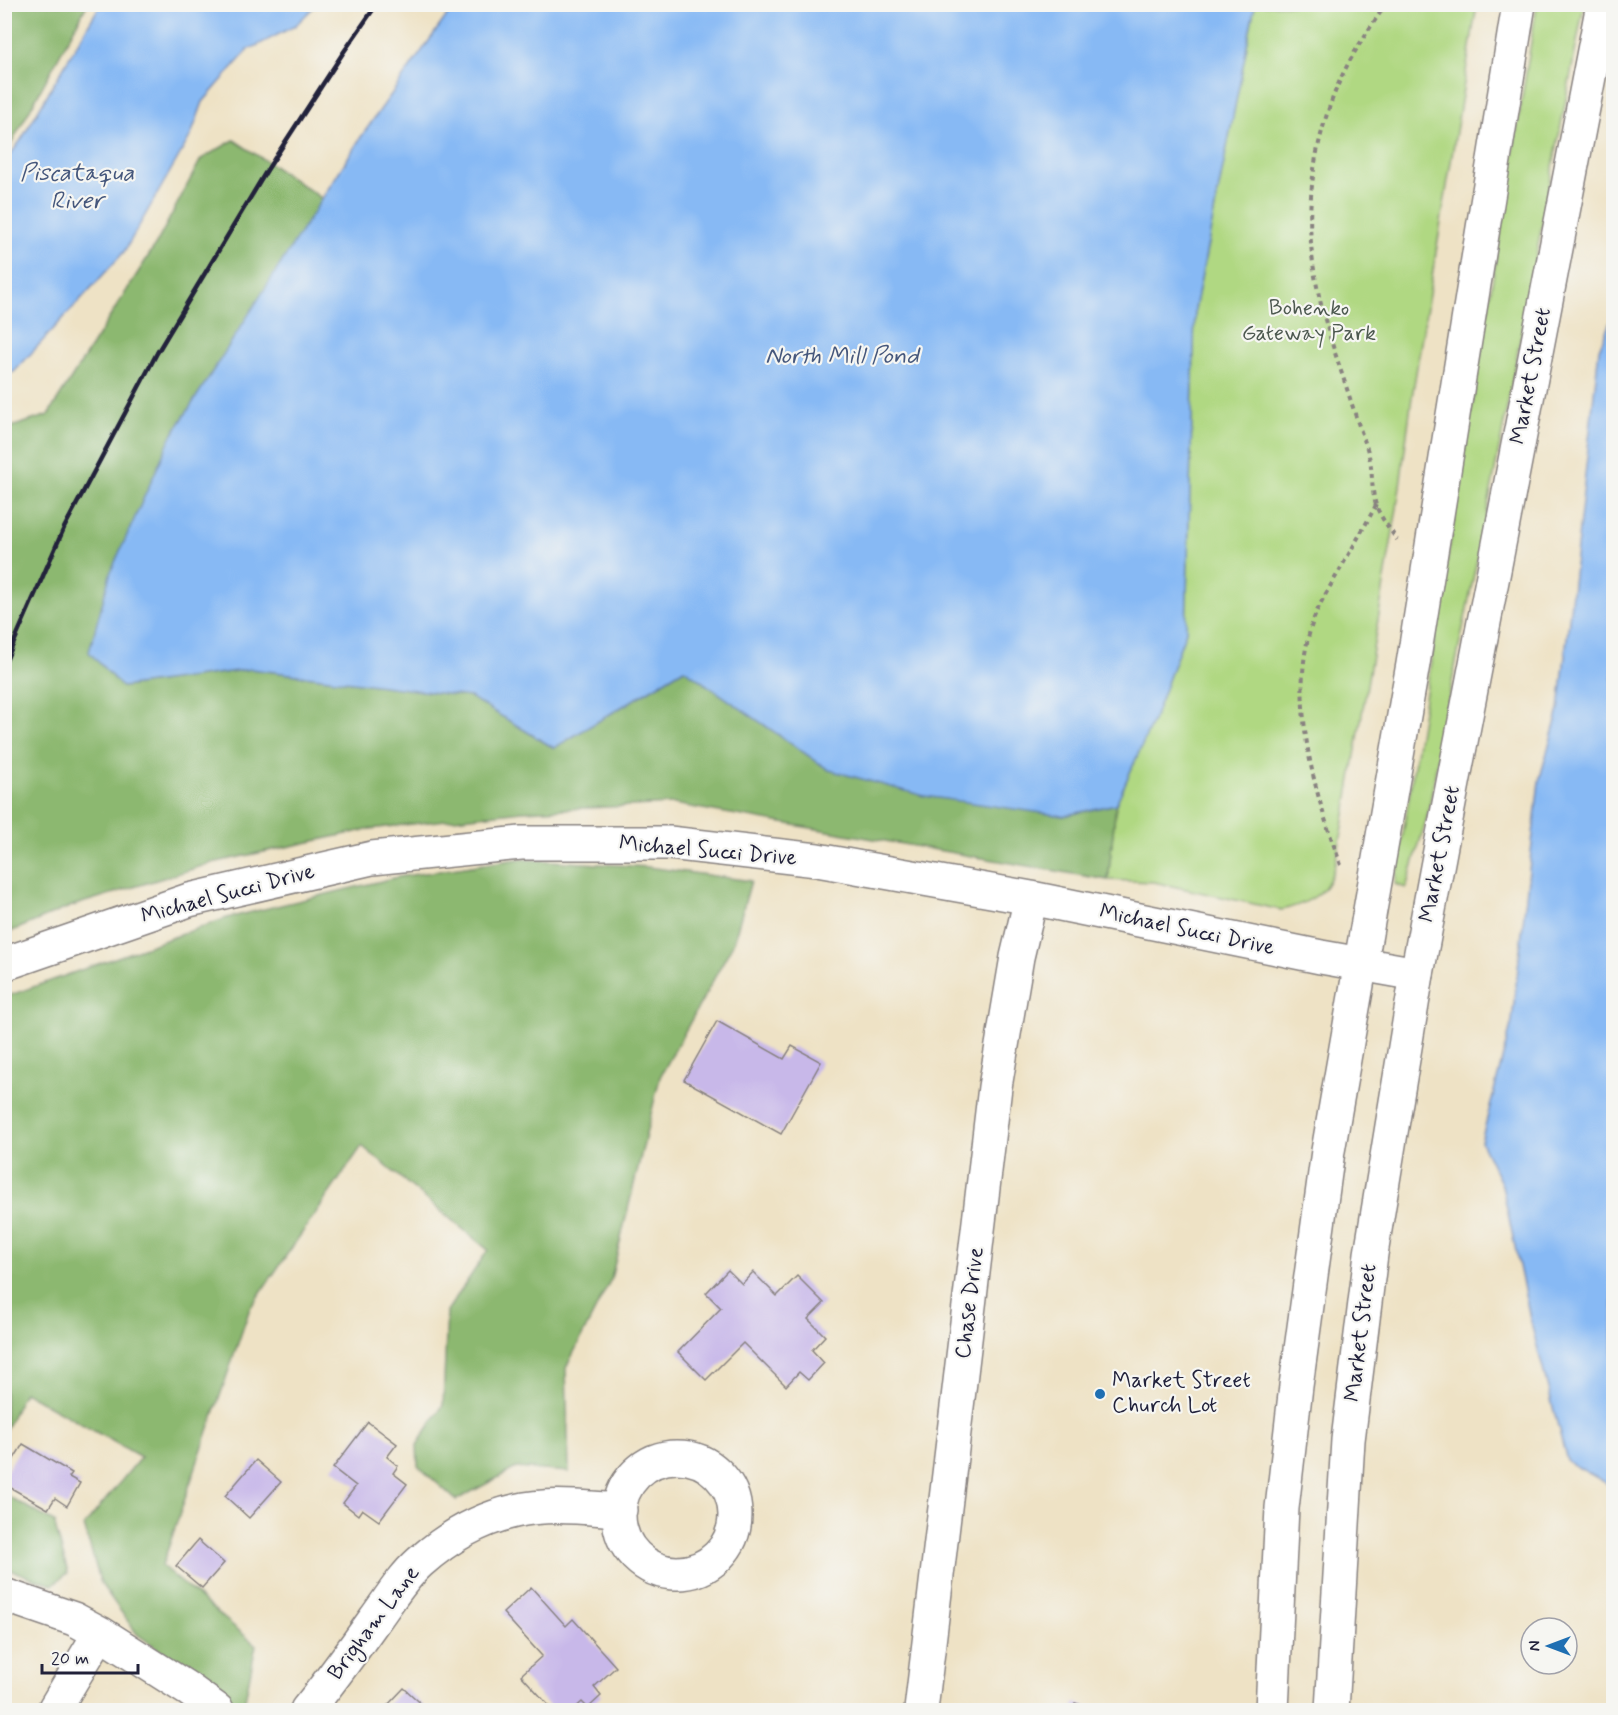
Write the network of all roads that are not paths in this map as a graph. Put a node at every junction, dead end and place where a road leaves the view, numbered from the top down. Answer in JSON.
{"nodes":[{"id":1,"x":1519,"y":4,"type":"edge"},
{"id":2,"x":1603,"y":4,"type":"edge"},
{"id":3,"x":1031,"y":898,"type":"junction"},
{"id":4,"x":4,"y":964,"type":"edge"},
{"id":5,"x":1360,"y":964,"type":"junction"},
{"id":6,"x":1417,"y":974,"type":"junction"},
{"id":7,"x":620,"y":1510,"type":"dead end"},
{"id":8,"x":4,"y":1595,"type":"edge"},
{"id":9,"x":100,"y":1633,"type":"junction"},
{"id":10,"x":55,"y":1708,"type":"dead end"},
{"id":11,"x":218,"y":1710,"type":"edge"},
{"id":12,"x":308,"y":1710,"type":"edge"},
{"id":13,"x":921,"y":1710,"type":"edge"},
{"id":14,"x":1272,"y":1710,"type":"edge"},
{"id":15,"x":1332,"y":1710,"type":"edge"}],
"edges":[{"from":1,"to":5,"type":"main road"},
{"from":2,"to":6,"type":"main road","name":"Market Street"},
{"from":3,"to":4,"type":"main road","name":"Michael Succi Drive"},
{"from":3,"to":5,"type":"main road","name":"Michael Succi Drive"},
{"from":3,"to":13,"type":"main road","name":"Chase Drive"},
{"from":5,"to":6,"type":"main road","name":"Michael Succi Drive"},
{"from":5,"to":14,"type":"main road"},
{"from":6,"to":15,"type":"main road","name":"Market Street"},
{"from":7,"to":12,"type":"main road","name":"Brigham Lane"},
{"from":8,"to":9,"type":"main road"},
{"from":9,"to":10,"type":"main road"},
{"from":9,"to":11,"type":"main road"}]}
